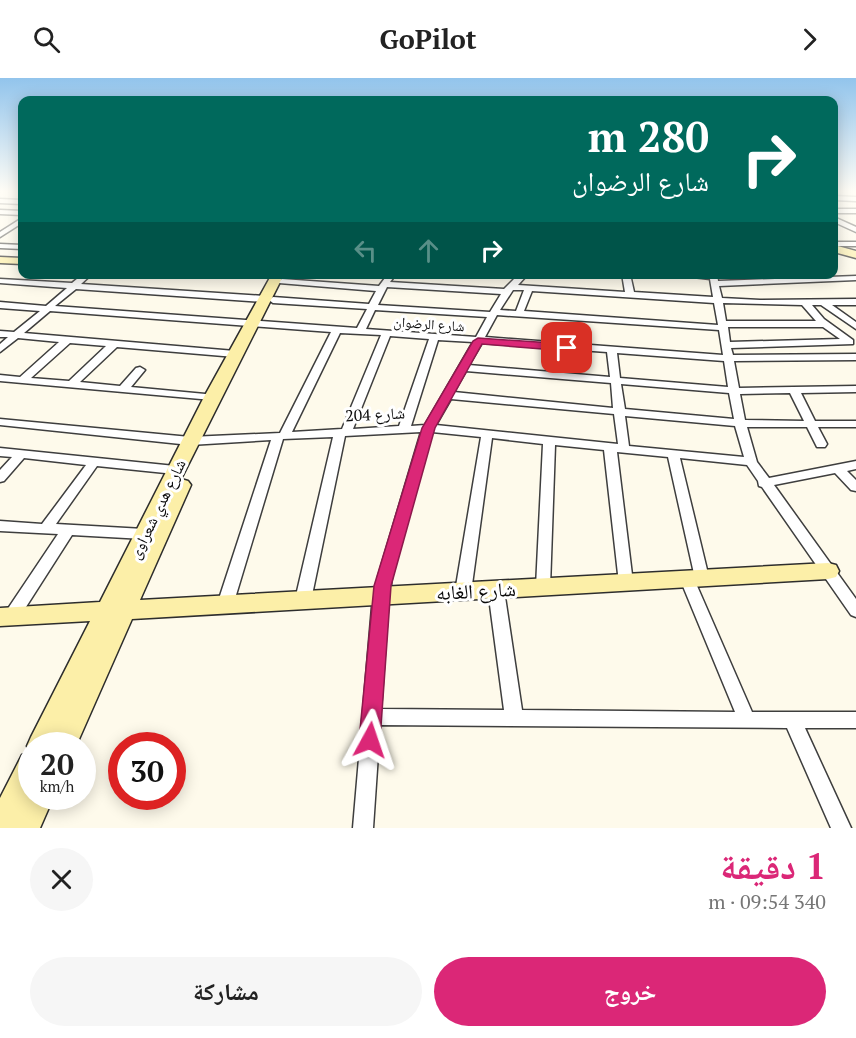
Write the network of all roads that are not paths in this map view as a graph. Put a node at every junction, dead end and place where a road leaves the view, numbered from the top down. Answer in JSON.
{"nodes":[{"id":1,"x":16,"y":226,"type":"edge"},
{"id":2,"x":0,"y":235,"type":"edge"},
{"id":3,"x":856,"y":244,"type":"edge"},
{"id":4,"x":0,"y":246,"type":"edge"},
{"id":5,"x":838,"y":246,"type":"edge"},
{"id":6,"x":18,"y":247,"type":"edge"},
{"id":7,"x":838,"y":248,"type":"edge"},
{"id":8,"x":856,"y":255,"type":"edge"},
{"id":9,"x":0,"y":258,"type":"edge"},
{"id":10,"x":18,"y":259,"type":"edge"},
{"id":11,"x":838,"y":278,"type":"edge"},
{"id":12,"x":856,"y":278,"type":"edge"},
{"id":13,"x":83,"y":279,"type":"edge"},
{"id":14,"x":281,"y":279,"type":"edge"},
{"id":15,"x":304,"y":279,"type":"edge"},
{"id":16,"x":388,"y":279,"type":"edge"},
{"id":17,"x":627,"y":279,"type":"edge"},
{"id":18,"x":714,"y":279,"type":"edge"},
{"id":19,"x":0,"y":281,"type":"edge"},
{"id":20,"x":527,"y":281,"type":"edge"},
{"id":21,"x":75,"y":286,"type":"junction"},
{"id":22,"x":382,"y":286,"type":"junction"},
{"id":23,"x":509,"y":290,"type":"junction"},
{"id":24,"x":630,"y":296,"type":"junction"},
{"id":25,"x":268,"y":299,"type":"junction"},
{"id":26,"x":719,"y":301,"type":"junction"},
{"id":27,"x":855,"y":302,"type":"edge"},
{"id":28,"x":824,"y":303,"type":"junction"},
{"id":29,"x":806,"y":304,"type":"junction"},
{"id":30,"x":0,"y":305,"type":"edge"},
{"id":31,"x":372,"y":307,"type":"junction"},
{"id":32,"x":47,"y":309,"type":"junction"},
{"id":33,"x":494,"y":314,"type":"junction"},
{"id":34,"x":519,"y":314,"type":"junction"},
{"id":35,"x":256,"y":324,"type":"junction"},
{"id":36,"x":825,"y":324,"type":"junction"},
{"id":37,"x":723,"y":326,"type":"junction"},
{"id":38,"x":856,"y":326,"type":"edge"},
{"id":39,"x":337,"y":330,"type":"junction"},
{"id":40,"x":360,"y":332,"type":"junction"},
{"id":41,"x":0,"y":334,"type":"edge"},
{"id":42,"x":386,"y":334,"type":"junction"},
{"id":43,"x":15,"y":336,"type":"junction"},
{"id":44,"x":434,"y":338,"type":"junction"},
{"id":45,"x":67,"y":340,"type":"junction"},
{"id":46,"x":478,"y":341,"type":"junction"},
{"id":47,"x":114,"y":344,"type":"junction"},
{"id":48,"x":853,"y":344,"type":"edge"},
{"id":49,"x":726,"y":345,"type":"junction"},
{"id":50,"x":0,"y":348,"type":"edge"},
{"id":51,"x":612,"y":351,"type":"junction"},
{"id":52,"x":235,"y":354,"type":"junction"},
{"id":53,"x":856,"y":357,"type":"edge"},
{"id":54,"x":729,"y":358,"type":"junction"},
{"id":55,"x":463,"y":368,"type":"junction"},
{"id":56,"x":140,"y":370,"type":"dead end"},
{"id":57,"x":0,"y":378,"type":"edge"},
{"id":58,"x":22,"y":380,"type":"junction"},
{"id":59,"x":616,"y":380,"type":"junction"},
{"id":60,"x":71,"y":385,"type":"junction"},
{"id":61,"x":123,"y":389,"type":"junction"},
{"id":62,"x":856,"y":389,"type":"edge"},
{"id":63,"x":734,"y":390,"type":"junction"},
{"id":64,"x":794,"y":390,"type":"junction"},
{"id":65,"x":447,"y":395,"type":"junction"},
{"id":66,"x":212,"y":397,"type":"junction"},
{"id":67,"x":620,"y":411,"type":"junction"},
{"id":68,"x":0,"y":422,"type":"edge"},
{"id":69,"x":740,"y":423,"type":"junction"},
{"id":70,"x":856,"y":424,"type":"edge"},
{"id":71,"x":810,"y":425,"type":"junction"},
{"id":72,"x":404,"y":428,"type":"junction"},
{"id":73,"x":428,"y":428,"type":"junction"},
{"id":74,"x":343,"y":432,"type":"junction"},
{"id":75,"x":487,"y":434,"type":"junction"},
{"id":76,"x":282,"y":436,"type":"junction"},
{"id":77,"x":196,"y":440,"type":"junction"},
{"id":78,"x":549,"y":441,"type":"junction"},
{"id":79,"x":821,"y":444,"type":"dead end"},
{"id":80,"x":617,"y":448,"type":"junction"},
{"id":81,"x":0,"y":452,"type":"edge"},
{"id":82,"x":21,"y":454,"type":"junction"},
{"id":83,"x":673,"y":454,"type":"junction"},
{"id":84,"x":94,"y":462,"type":"junction"},
{"id":85,"x":751,"y":462,"type":"junction"},
{"id":86,"x":856,"y":465,"type":"edge"},
{"id":87,"x":837,"y":468,"type":"junction"},
{"id":88,"x":175,"y":470,"type":"junction"},
{"id":89,"x":0,"y":478,"type":"edge"},
{"id":90,"x":763,"y":483,"type":"junction"},
{"id":91,"x":856,"y":487,"type":"edge"},
{"id":92,"x":0,"y":526,"type":"edge"},
{"id":93,"x":46,"y":528,"type":"junction"},
{"id":94,"x":68,"y":530,"type":"junction"},
{"id":95,"x":144,"y":534,"type":"junction"},
{"id":96,"x":828,"y":572,"type":"junction"},
{"id":97,"x":694,"y":579,"type":"junction"},
{"id":98,"x":626,"y":583,"type":"junction"},
{"id":99,"x":543,"y":587,"type":"junction"},
{"id":100,"x":496,"y":590,"type":"junction"},
{"id":101,"x":463,"y":592,"type":"junction"},
{"id":102,"x":381,"y":596,"type":"junction"},
{"id":103,"x":303,"y":600,"type":"junction"},
{"id":104,"x":225,"y":604,"type":"junction"},
{"id":105,"x":115,"y":610,"type":"junction"},
{"id":106,"x":856,"y":611,"type":"edge"},
{"id":107,"x":5,"y":617,"type":"edge"},
{"id":108,"x":371,"y":717,"type":"junction"},
{"id":109,"x":514,"y":718,"type":"junction"},
{"id":110,"x":747,"y":720,"type":"junction"},
{"id":111,"x":792,"y":720,"type":"junction"},
{"id":112,"x":856,"y":720,"type":"edge"},
{"id":113,"x":49,"y":732,"type":"edge"},
{"id":114,"x":67,"y":732,"type":"edge"},
{"id":115,"x":18,"y":793,"type":"edge"},
{"id":116,"x":33,"y":810,"type":"edge"},
{"id":117,"x":1,"y":828,"type":"edge"},
{"id":118,"x":25,"y":828,"type":"edge"},
{"id":119,"x":363,"y":828,"type":"edge"},
{"id":120,"x":841,"y":828,"type":"edge"}],
"edges":[{"from":1,"to":2,"type":"street"},
{"from":3,"to":5,"type":"street"},
{"from":4,"to":6,"type":"street"},
{"from":7,"to":8,"type":"street"},
{"from":9,"to":10,"type":"street"},
{"from":11,"to":12,"type":"street"},
{"from":13,"to":21,"type":"street"},
{"from":14,"to":25,"type":"street","name":"شارع هدي شعراوى"},
{"from":15,"to":22,"type":"street"},
{"from":16,"to":22,"type":"street"},
{"from":17,"to":24,"type":"street"},
{"from":18,"to":26,"type":"street"},
{"from":19,"to":21,"type":"street"},
{"from":20,"to":23,"type":"street"},
{"from":20,"to":24,"type":"street"},
{"from":20,"to":34,"type":"street"},
{"from":21,"to":25,"type":"street"},
{"from":21,"to":32,"type":"street"},
{"from":22,"to":23,"type":"street"},
{"from":22,"to":31,"type":"street"},
{"from":23,"to":33,"type":"street"},
{"from":24,"to":26,"type":"street"},
{"from":25,"to":31,"type":"street"},
{"from":25,"to":35,"type":"street","name":"شارع هدي شعراوى"},
{"from":26,"to":29,"type":"street"},
{"from":26,"to":37,"type":"street"},
{"from":27,"to":28,"type":"street"},
{"from":28,"to":29,"type":"street"},
{"from":28,"to":38,"type":"street"},
{"from":29,"to":36,"type":"street"},
{"from":30,"to":32,"type":"street","name":"شارع الرضوان"},
{"from":31,"to":33,"type":"street"},
{"from":31,"to":40,"type":"street"},
{"from":32,"to":35,"type":"street","name":"شارع الرضوان"},
{"from":32,"to":43,"type":"street"},
{"from":33,"to":34,"type":"street"},
{"from":33,"to":46,"type":"street"},
{"from":34,"to":37,"type":"street"},
{"from":35,"to":39,"type":"street","name":"شارع الرضوان"},
{"from":35,"to":52,"type":"street","name":"شارع هدي شعراوى"},
{"from":35,"to":77,"type":"street","name":"شارع هدي شعراوى"},
{"from":36,"to":37,"type":"street"},
{"from":36,"to":48,"type":"street"},
{"from":37,"to":49,"type":"street"},
{"from":39,"to":40,"type":"street","name":"شارع الرضوان"},
{"from":39,"to":76,"type":"street"},
{"from":40,"to":42,"type":"street","name":"شارع الرضوان"},
{"from":41,"to":43,"type":"street"},
{"from":42,"to":44,"type":"street","name":"شارع الرضوان"},
{"from":42,"to":74,"type":"street"},
{"from":43,"to":45,"type":"street"},
{"from":43,"to":50,"type":"street"},
{"from":44,"to":46,"type":"street","name":"شارع الرضوان"},
{"from":44,"to":72,"type":"street"},
{"from":45,"to":47,"type":"street"},
{"from":45,"to":58,"type":"street"},
{"from":46,"to":51,"type":"street","name":"شارع الرضوان"},
{"from":46,"to":55,"type":"street"},
{"from":47,"to":52,"type":"street"},
{"from":47,"to":60,"type":"street"},
{"from":48,"to":49,"type":"street"},
{"from":49,"to":54,"type":"street"},
{"from":51,"to":54,"type":"street","name":"شارع الرضوان"},
{"from":51,"to":59,"type":"street"},
{"from":52,"to":66,"type":"street","name":"شارع هدي شعراوى"},
{"from":53,"to":54,"type":"street","name":"شارع الرضوان"},
{"from":54,"to":63,"type":"street"},
{"from":55,"to":59,"type":"street"},
{"from":55,"to":65,"type":"street"},
{"from":56,"to":61,"type":"street"},
{"from":57,"to":58,"type":"street"},
{"from":58,"to":60,"type":"street"},
{"from":59,"to":63,"type":"street"},
{"from":59,"to":67,"type":"street"},
{"from":60,"to":61,"type":"street"},
{"from":61,"to":66,"type":"street"},
{"from":62,"to":64,"type":"street"},
{"from":63,"to":64,"type":"street"},
{"from":63,"to":69,"type":"street"},
{"from":64,"to":71,"type":"street"},
{"from":65,"to":67,"type":"street"},
{"from":65,"to":73,"type":"street"},
{"from":66,"to":77,"type":"street","name":"شارع هدي شعراوى"},
{"from":67,"to":69,"type":"street"},
{"from":67,"to":80,"type":"street"},
{"from":68,"to":77,"type":"street","name":"شارع 204"},
{"from":69,"to":71,"type":"street"},
{"from":69,"to":85,"type":"street"},
{"from":70,"to":71,"type":"street"},
{"from":71,"to":79,"type":"street"},
{"from":72,"to":73,"type":"street","name":"شارع 204"},
{"from":72,"to":74,"type":"street","name":"شارع 204"},
{"from":73,"to":75,"type":"street","name":"شارع 204"},
{"from":73,"to":102,"type":"street"},
{"from":74,"to":76,"type":"street","name":"شارع 204"},
{"from":74,"to":103,"type":"street"},
{"from":75,"to":78,"type":"street","name":"شارع 204"},
{"from":75,"to":101,"type":"street"},
{"from":76,"to":77,"type":"street","name":"شارع 204"},
{"from":76,"to":104,"type":"street"},
{"from":77,"to":88,"type":"street","name":"شارع هدي شعراوى"},
{"from":77,"to":105,"type":"street","name":"شارع هدي شعراوى"},
{"from":78,"to":80,"type":"street","name":"شارع 204"},
{"from":78,"to":99,"type":"street"},
{"from":80,"to":83,"type":"street","name":"شارع 204"},
{"from":80,"to":98,"type":"street"},
{"from":81,"to":82,"type":"street"},
{"from":82,"to":84,"type":"street"},
{"from":82,"to":89,"type":"street"},
{"from":83,"to":85,"type":"street","name":"شارع 204"},
{"from":83,"to":97,"type":"street"},
{"from":84,"to":88,"type":"street"},
{"from":84,"to":93,"type":"street"},
{"from":85,"to":90,"type":"street"},
{"from":86,"to":87,"type":"street"},
{"from":87,"to":90,"type":"street"},
{"from":87,"to":91,"type":"street"},
{"from":88,"to":95,"type":"street","name":"شارع هدي شعراوى"},
{"from":90,"to":96,"type":"street"},
{"from":92,"to":93,"type":"street"},
{"from":93,"to":94,"type":"street"},
{"from":94,"to":95,"type":"street"},
{"from":94,"to":107,"type":"street"},
{"from":95,"to":105,"type":"street","name":"شارع هدي شعراوى"},
{"from":96,"to":97,"type":"street","name":"شارع الغابه"},
{"from":96,"to":106,"type":"street"},
{"from":97,"to":98,"type":"street","name":"شارع الغابه"},
{"from":97,"to":110,"type":"street"},
{"from":98,"to":99,"type":"street","name":"شارع الغابه"},
{"from":99,"to":100,"type":"street","name":"شارع الغابه"},
{"from":100,"to":101,"type":"street","name":"شارع الغابه"},
{"from":100,"to":109,"type":"street"},
{"from":101,"to":102,"type":"street","name":"شارع الغابه"},
{"from":102,"to":103,"type":"street","name":"شارع الغابه"},
{"from":102,"to":108,"type":"street"},
{"from":103,"to":104,"type":"street","name":"شارع الغابه"},
{"from":104,"to":105,"type":"street","name":"شارع الغابه"},
{"from":105,"to":107,"type":"street","name":"شارع الغابه"},
{"from":105,"to":113,"type":"street","name":"شارع هدي شعراوى"},
{"from":105,"to":114,"type":"street","name":"شارع هدي شعراوى"},
{"from":108,"to":109,"type":"street"},
{"from":108,"to":119,"type":"street"},
{"from":109,"to":110,"type":"street"},
{"from":110,"to":111,"type":"street"},
{"from":111,"to":112,"type":"street"},
{"from":111,"to":120,"type":"street"},
{"from":115,"to":117,"type":"street"},
{"from":116,"to":118,"type":"street"}]}
